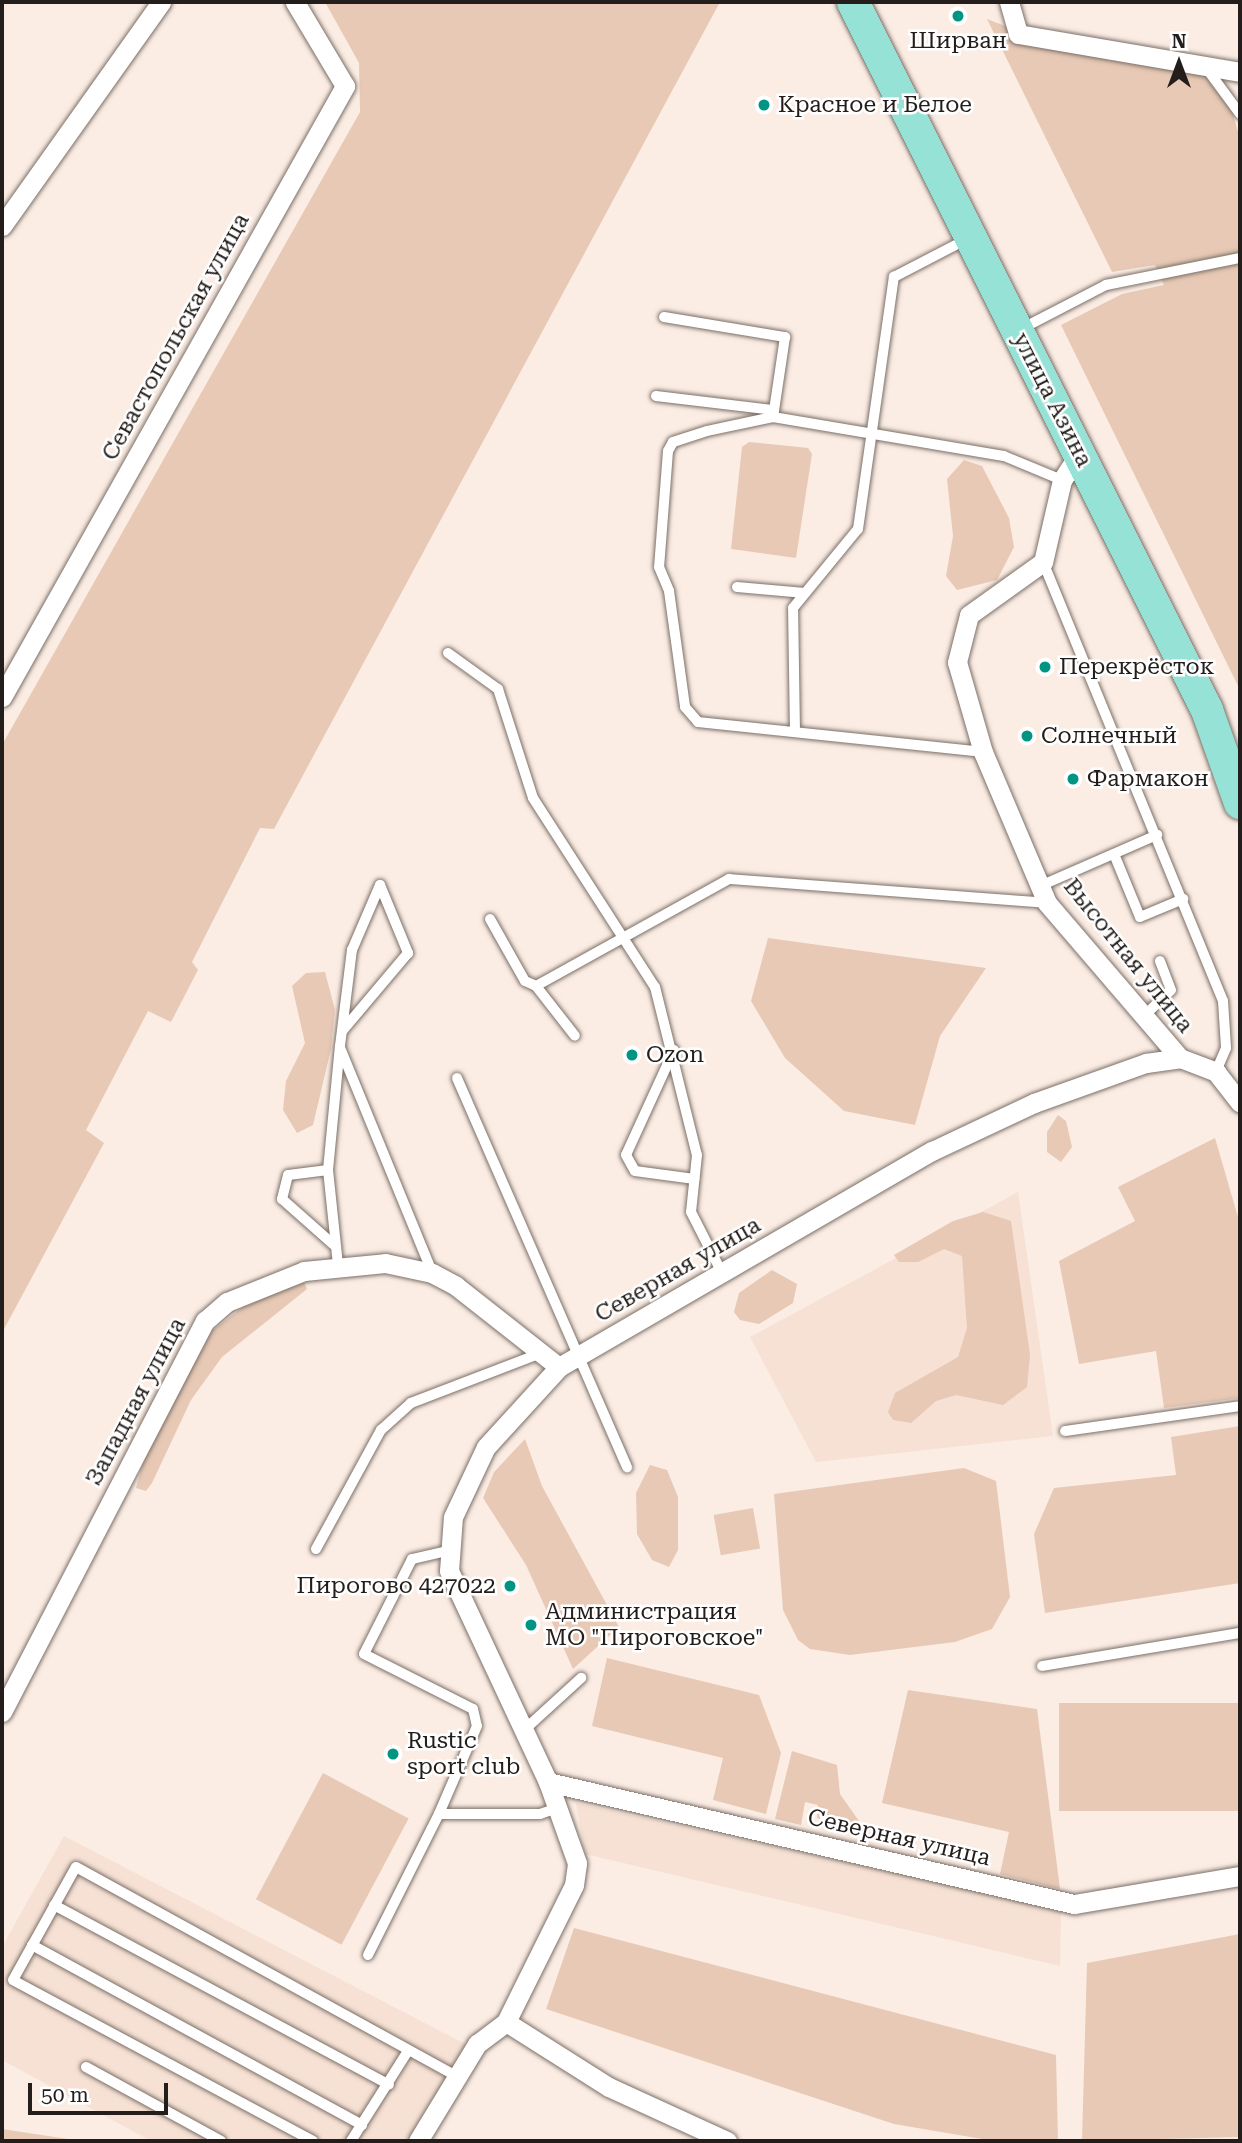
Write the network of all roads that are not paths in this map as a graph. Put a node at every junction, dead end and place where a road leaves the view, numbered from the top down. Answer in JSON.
{"nodes":[{"id":1,"x":161,"y":2,"type":"edge"},
{"id":2,"x":295,"y":2,"type":"edge"},
{"id":3,"x":853,"y":2,"type":"edge"},
{"id":4,"x":1009,"y":2,"type":"edge"},
{"id":5,"x":1207,"y":68,"type":"junction"},
{"id":6,"x":1240,"y":72,"type":"edge"},
{"id":7,"x":1240,"y":114,"type":"edge"},
{"id":8,"x":2,"y":226,"type":"edge"},
{"id":9,"x":971,"y":237,"type":"junction"},
{"id":10,"x":1240,"y":258,"type":"edge"},
{"id":11,"x":664,"y":317,"type":"dead end"},
{"id":12,"x":1018,"y":331,"type":"junction"},
{"id":13,"x":656,"y":397,"type":"dead end"},
{"id":14,"x":774,"y":413,"type":"junction"},
{"id":15,"x":874,"y":430,"type":"junction"},
{"id":16,"x":1070,"y":467,"type":"junction"},
{"id":17,"x":1043,"y":562,"type":"junction"},
{"id":18,"x":737,"y":587,"type":"dead end"},
{"id":19,"x":805,"y":593,"type":"junction"},
{"id":20,"x":448,"y":653,"type":"dead end"},
{"id":21,"x":2,"y":697,"type":"edge"},
{"id":22,"x":796,"y":732,"type":"junction"},
{"id":23,"x":983,"y":752,"type":"junction"},
{"id":24,"x":1240,"y":803,"type":"edge"},
{"id":25,"x":1157,"y":835,"type":"junction"},
{"id":26,"x":1114,"y":854,"type":"junction"},
{"id":27,"x":1044,"y":894,"type":"junction"},
{"id":28,"x":1183,"y":899,"type":"junction"},
{"id":29,"x":490,"y":919,"type":"dead end"},
{"id":30,"x":622,"y":935,"type":"junction"},
{"id":31,"x":1160,"y":961,"type":"dead end"},
{"id":32,"x":536,"y":986,"type":"junction"},
{"id":33,"x":1144,"y":1016,"type":"junction"},
{"id":34,"x":342,"y":1031,"type":"junction"},
{"id":35,"x":575,"y":1037,"type":"dead end"},
{"id":36,"x":340,"y":1046,"type":"junction"},
{"id":37,"x":674,"y":1050,"type":"junction"},
{"id":38,"x":1180,"y":1058,"type":"junction"},
{"id":39,"x":1216,"y":1072,"type":"junction"},
{"id":40,"x":457,"y":1078,"type":"dead end"},
{"id":41,"x":1240,"y":1103,"type":"edge"},
{"id":42,"x":328,"y":1170,"type":"junction"},
{"id":43,"x":694,"y":1179,"type":"junction"},
{"id":44,"x":337,"y":1256,"type":"junction"},
{"id":45,"x":721,"y":1271,"type":"junction"},
{"id":46,"x":432,"y":1273,"type":"junction"},
{"id":47,"x":545,"y":1352,"type":"junction"},
{"id":48,"x":580,"y":1355,"type":"junction"},
{"id":49,"x":559,"y":1367,"type":"junction"},
{"id":50,"x":1240,"y":1406,"type":"edge"},
{"id":51,"x":1065,"y":1431,"type":"dead end"},
{"id":52,"x":627,"y":1467,"type":"dead end"},
{"id":53,"x":316,"y":1549,"type":"dead end"},
{"id":54,"x":447,"y":1551,"type":"junction"},
{"id":55,"x":1240,"y":1633,"type":"edge"},
{"id":56,"x":1042,"y":1666,"type":"dead end"},
{"id":57,"x":581,"y":1678,"type":"dead end"},
{"id":58,"x":2,"y":1712,"type":"edge"},
{"id":59,"x":523,"y":1731,"type":"junction"},
{"id":60,"x":548,"y":1782,"type":"junction"},
{"id":61,"x":558,"y":1808,"type":"junction"},
{"id":62,"x":439,"y":1814,"type":"junction"},
{"id":63,"x":1240,"y":1876,"type":"edge"},
{"id":64,"x":54,"y":1905,"type":"junction"},
{"id":65,"x":32,"y":1945,"type":"junction"},
{"id":66,"x":368,"y":1955,"type":"dead end"},
{"id":67,"x":506,"y":2022,"type":"junction"},
{"id":68,"x":408,"y":2051,"type":"junction"},
{"id":69,"x":86,"y":2067,"type":"dead end"},
{"id":70,"x":454,"y":2076,"type":"junction"},
{"id":71,"x":389,"y":2085,"type":"junction"},
{"id":72,"x":362,"y":2125,"type":"junction"},
{"id":73,"x":221,"y":2141,"type":"edge"},
{"id":74,"x":313,"y":2141,"type":"edge"},
{"id":75,"x":351,"y":2141,"type":"edge"},
{"id":76,"x":418,"y":2141,"type":"edge"},
{"id":77,"x":727,"y":2141,"type":"edge"}],
"edges":[{"from":1,"to":8,"type":"street"},
{"from":2,"to":21,"type":"street","name":"Севастопольская улица"},
{"from":3,"to":9,"type":"main road","name":"улица Азина"},
{"from":4,"to":5,"type":"street"},
{"from":5,"to":6,"type":"street"},
{"from":5,"to":7,"type":"lane"},
{"from":9,"to":12,"type":"main road","name":"улица Азина"},
{"from":9,"to":15,"type":"lane"},
{"from":10,"to":12,"type":"lane"},
{"from":11,"to":14,"type":"lane"},
{"from":12,"to":16,"type":"main road","name":"улица Азина"},
{"from":13,"to":14,"type":"lane"},
{"from":14,"to":15,"type":"lane"},
{"from":14,"to":22,"type":"lane"},
{"from":15,"to":16,"type":"lane"},
{"from":15,"to":19,"type":"lane"},
{"from":16,"to":17,"type":"street"},
{"from":16,"to":24,"type":"main road","name":"улица Азина"},
{"from":17,"to":23,"type":"street","name":"Высотная улица"},
{"from":17,"to":25,"type":"lane"},
{"from":18,"to":19,"type":"lane"},
{"from":19,"to":22,"type":"lane"},
{"from":20,"to":30,"type":"lane"},
{"from":22,"to":23,"type":"lane"},
{"from":23,"to":27,"type":"street","name":"Высотная улица"},
{"from":25,"to":26,"type":"lane"},
{"from":25,"to":28,"type":"lane"},
{"from":26,"to":27,"type":"lane"},
{"from":26,"to":28,"type":"lane"},
{"from":27,"to":30,"type":"lane"},
{"from":27,"to":33,"type":"street","name":"Высотная улица"},
{"from":28,"to":39,"type":"lane"},
{"from":29,"to":32,"type":"lane"},
{"from":30,"to":32,"type":"lane"},
{"from":30,"to":37,"type":"lane"},
{"from":31,"to":33,"type":"lane"},
{"from":32,"to":35,"type":"lane"},
{"from":33,"to":38,"type":"street","name":"Высотная улица"},
{"from":34,"to":34,"type":"lane"},
{"from":34,"to":36,"type":"lane"},
{"from":36,"to":42,"type":"lane"},
{"from":36,"to":46,"type":"lane"},
{"from":37,"to":43,"type":"lane"},
{"from":37,"to":43,"type":"lane"},
{"from":38,"to":39,"type":"street","name":"Северная улица"},
{"from":38,"to":45,"type":"street","name":"Северная улица"},
{"from":39,"to":41,"type":"street"},
{"from":40,"to":48,"type":"lane"},
{"from":42,"to":44,"type":"lane"},
{"from":42,"to":44,"type":"lane"},
{"from":43,"to":45,"type":"lane"},
{"from":44,"to":46,"type":"street","name":"Западная улица"},
{"from":44,"to":58,"type":"street","name":"Западная улица"},
{"from":45,"to":48,"type":"street","name":"Северная улица"},
{"from":46,"to":47,"type":"street","name":"Западная улица"},
{"from":47,"to":49,"type":"street","name":"Западная улица"},
{"from":47,"to":53,"type":"lane"},
{"from":48,"to":49,"type":"street","name":"Северная улица"},
{"from":48,"to":52,"type":"lane"},
{"from":49,"to":54,"type":"street","name":"Северная улица"},
{"from":50,"to":51,"type":"lane"},
{"from":54,"to":59,"type":"street","name":"Северная улица"},
{"from":54,"to":62,"type":"lane"},
{"from":55,"to":56,"type":"lane"},
{"from":57,"to":59,"type":"lane"},
{"from":59,"to":60,"type":"street","name":"Северная улица"},
{"from":60,"to":61,"type":"street","name":"Северная улица"},
{"from":60,"to":63,"type":"street","name":"Северная улица"},
{"from":61,"to":62,"type":"lane"},
{"from":61,"to":67,"type":"street","name":"Северная улица"},
{"from":62,"to":66,"type":"lane"},
{"from":64,"to":65,"type":"lane"},
{"from":64,"to":68,"type":"lane"},
{"from":64,"to":71,"type":"lane"},
{"from":65,"to":72,"type":"lane"},
{"from":65,"to":74,"type":"lane"},
{"from":67,"to":70,"type":"street","name":"Северная улица"},
{"from":67,"to":77,"type":"street"},
{"from":68,"to":70,"type":"lane"},
{"from":68,"to":71,"type":"lane"},
{"from":69,"to":73,"type":"lane"},
{"from":70,"to":76,"type":"street","name":"Северная улица"},
{"from":71,"to":72,"type":"lane"},
{"from":72,"to":75,"type":"lane"}]}
